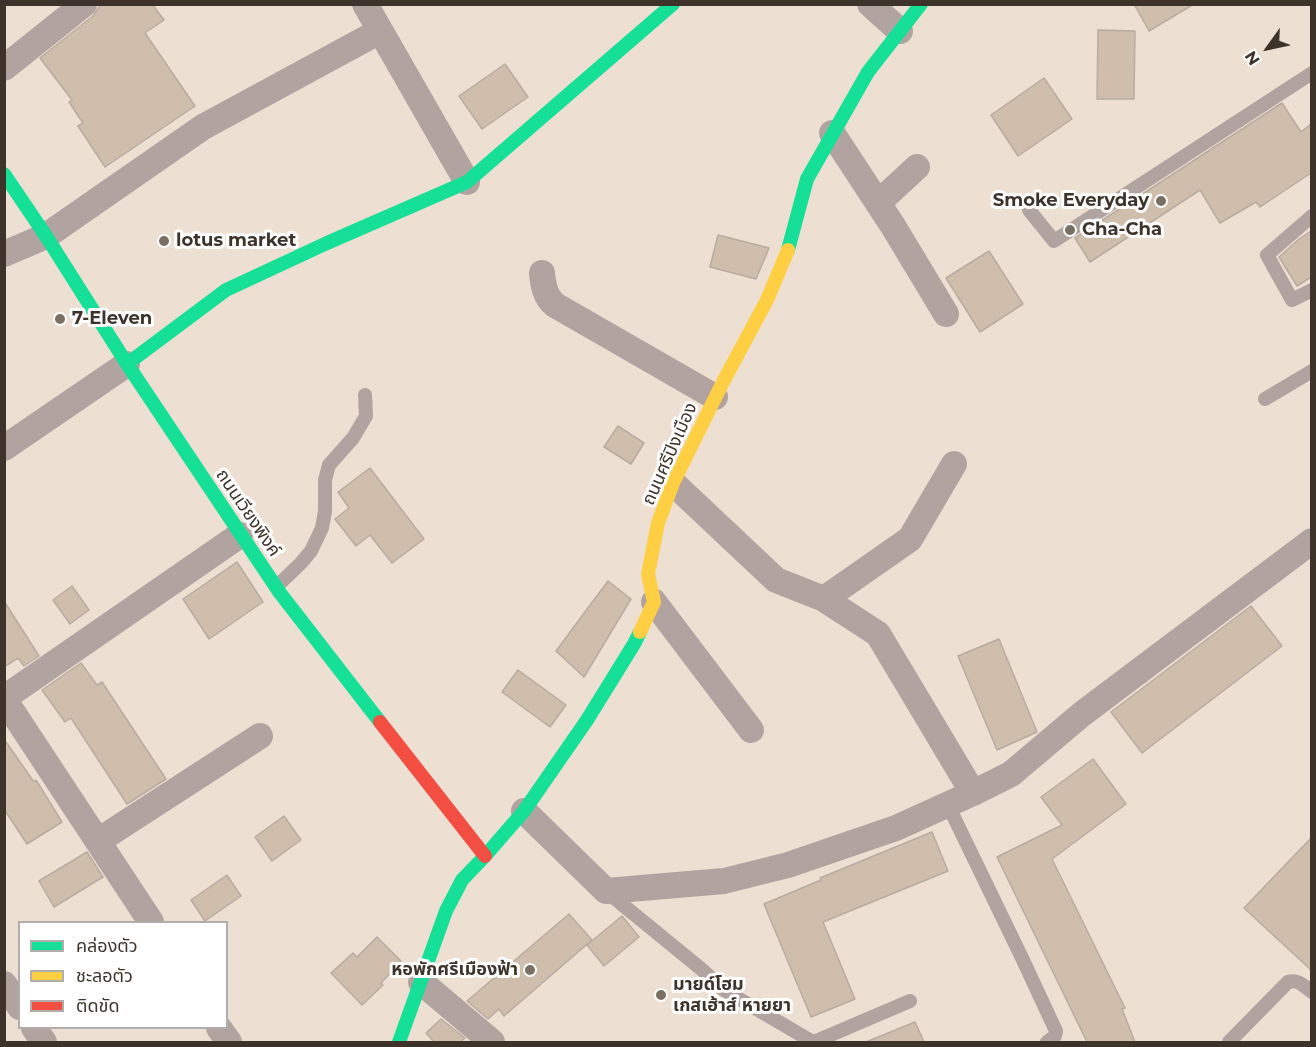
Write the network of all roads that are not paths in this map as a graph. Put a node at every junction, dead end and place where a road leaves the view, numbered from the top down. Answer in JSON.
{"nodes":[{"id":1,"x":84,"y":4,"type":"edge"},
{"id":2,"x":365,"y":4,"type":"edge"},
{"id":3,"x":673,"y":4,"type":"edge"},
{"id":4,"x":870,"y":4,"type":"edge"},
{"id":5,"x":921,"y":4,"type":"edge"},
{"id":6,"x":380,"y":31,"type":"junction"},
{"id":7,"x":900,"y":31,"type":"junction"},
{"id":8,"x":4,"y":68,"type":"edge"},
{"id":9,"x":1311,"y":73,"type":"edge"},
{"id":10,"x":832,"y":133,"type":"junction"},
{"id":11,"x":917,"y":167,"type":"dead end"},
{"id":12,"x":4,"y":174,"type":"edge"},
{"id":13,"x":467,"y":182,"type":"junction"},
{"id":14,"x":878,"y":203,"type":"junction"},
{"id":15,"x":1029,"y":210,"type":"dead end"},
{"id":16,"x":1311,"y":216,"type":"edge"},
{"id":17,"x":46,"y":236,"type":"junction"},
{"id":18,"x":4,"y":254,"type":"edge"},
{"id":19,"x":542,"y":273,"type":"dead end"},
{"id":20,"x":1311,"y":290,"type":"edge"},
{"id":21,"x":946,"y":314,"type":"dead end"},
{"id":22,"x":127,"y":364,"type":"junction"},
{"id":23,"x":1311,"y":371,"type":"edge"},
{"id":24,"x":365,"y":395,"type":"dead end"},
{"id":25,"x":715,"y":397,"type":"junction"},
{"id":26,"x":1265,"y":399,"type":"dead end"},
{"id":27,"x":4,"y":448,"type":"edge"},
{"id":28,"x":954,"y":464,"type":"dead end"},
{"id":29,"x":673,"y":483,"type":"junction"},
{"id":30,"x":240,"y":535,"type":"junction"},
{"id":31,"x":1311,"y":541,"type":"edge"},
{"id":32,"x":276,"y":586,"type":"junction"},
{"id":33,"x":824,"y":600,"type":"junction"},
{"id":34,"x":654,"y":602,"type":"junction"},
{"id":35,"x":4,"y":699,"type":"edge"},
{"id":36,"x":751,"y":730,"type":"dead end"},
{"id":37,"x":260,"y":736,"type":"dead end"},
{"id":38,"x":973,"y":793,"type":"junction"},
{"id":39,"x":948,"y":805,"type":"junction"},
{"id":40,"x":524,"y":811,"type":"junction"},
{"id":41,"x":98,"y":841,"type":"junction"},
{"id":42,"x":485,"y":856,"type":"junction"},
{"id":43,"x":606,"y":891,"type":"junction"},
{"id":44,"x":150,"y":921,"type":"edge"},
{"id":45,"x":421,"y":982,"type":"junction"},
{"id":46,"x":4,"y":984,"type":"edge"},
{"id":47,"x":1311,"y":992,"type":"edge"},
{"id":48,"x":910,"y":1001,"type":"dead end"},
{"id":49,"x":18,"y":1004,"type":"edge"},
{"id":50,"x":35,"y":1029,"type":"edge"},
{"id":51,"x":220,"y":1029,"type":"edge"},
{"id":52,"x":44,"y":1042,"type":"edge"},
{"id":53,"x":229,"y":1042,"type":"edge"},
{"id":54,"x":399,"y":1042,"type":"edge"},
{"id":55,"x":492,"y":1042,"type":"edge"},
{"id":56,"x":813,"y":1042,"type":"edge"},
{"id":57,"x":1047,"y":1042,"type":"edge"},
{"id":58,"x":1229,"y":1042,"type":"edge"}],
"edges":[{"from":1,"to":8,"type":"street"},
{"from":2,"to":6,"type":"street"},
{"from":3,"to":13,"type":"street"},
{"from":4,"to":7,"type":"street"},
{"from":5,"to":7,"type":"street","name":"ถนนศรีปิงเมือง"},
{"from":6,"to":13,"type":"street"},
{"from":6,"to":17,"type":"street"},
{"from":7,"to":10,"type":"street","name":"ถนนศรีปิงเมือง"},
{"from":9,"to":15,"type":"lane"},
{"from":10,"to":14,"type":"street"},
{"from":10,"to":25,"type":"street","name":"ถนนศรีปิงเมือง"},
{"from":11,"to":14,"type":"street"},
{"from":12,"to":17,"type":"street","name":"ถนนเวียงพิงค์"},
{"from":13,"to":22,"type":"street"},
{"from":14,"to":21,"type":"street"},
{"from":16,"to":20,"type":"lane"},
{"from":17,"to":18,"type":"street"},
{"from":17,"to":22,"type":"street","name":"ถนนเวียงพิงค์"},
{"from":19,"to":25,"type":"street"},
{"from":22,"to":27,"type":"street"},
{"from":22,"to":30,"type":"street","name":"ถนนเวียงพิงค์"},
{"from":23,"to":26,"type":"lane"},
{"from":24,"to":32,"type":"lane"},
{"from":25,"to":29,"type":"street","name":"ถนนศรีปิงเมือง"},
{"from":28,"to":33,"type":"street"},
{"from":29,"to":33,"type":"street"},
{"from":29,"to":34,"type":"street","name":"ถนนศรีปิงเมือง"},
{"from":30,"to":32,"type":"street","name":"ถนนเวียงพิงค์"},
{"from":30,"to":35,"type":"street"},
{"from":31,"to":38,"type":"street"},
{"from":32,"to":42,"type":"street","name":"ถนนเวียงพิงค์"},
{"from":33,"to":38,"type":"street"},
{"from":34,"to":36,"type":"street"},
{"from":34,"to":40,"type":"street"},
{"from":35,"to":41,"type":"street"},
{"from":37,"to":41,"type":"street"},
{"from":38,"to":39,"type":"street"},
{"from":39,"to":43,"type":"street"},
{"from":39,"to":57,"type":"lane"},
{"from":40,"to":42,"type":"street"},
{"from":40,"to":43,"type":"street"},
{"from":41,"to":44,"type":"street"},
{"from":42,"to":45,"type":"street"},
{"from":43,"to":56,"type":"lane"},
{"from":45,"to":54,"type":"street"},
{"from":45,"to":55,"type":"street"},
{"from":46,"to":49,"type":"street"},
{"from":47,"to":58,"type":"lane"},
{"from":48,"to":56,"type":"lane"},
{"from":50,"to":52,"type":"street"},
{"from":51,"to":53,"type":"street"}]}
